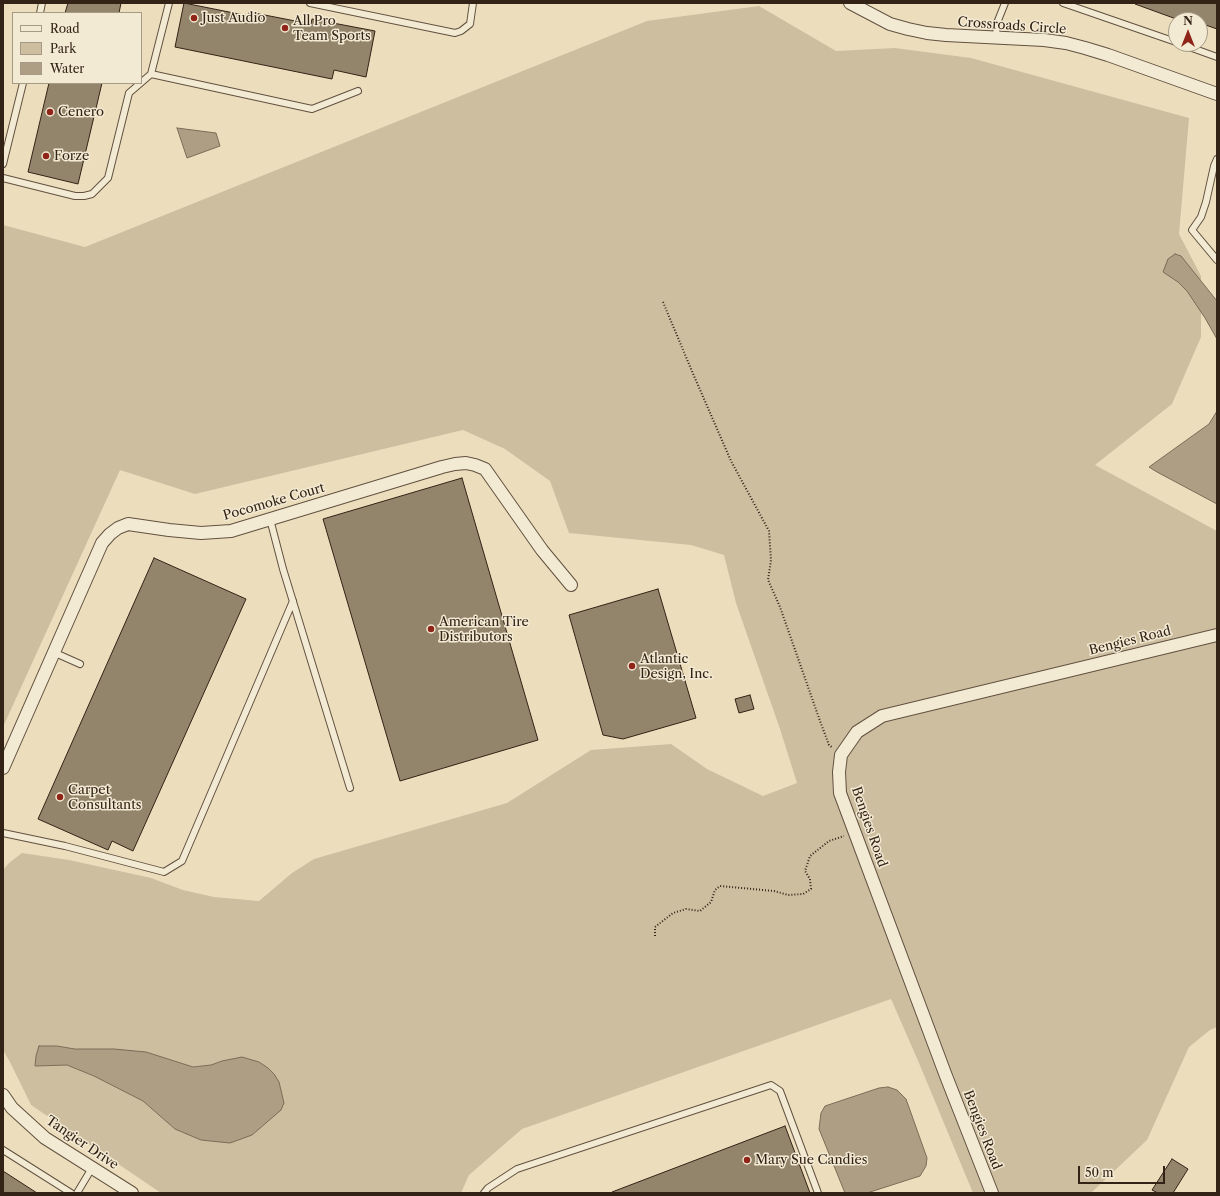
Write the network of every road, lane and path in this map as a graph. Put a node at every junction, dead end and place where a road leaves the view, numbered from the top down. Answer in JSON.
{"nodes":[{"id":1,"x":169,"y":3,"type":"edge"},
{"id":2,"x":310,"y":3,"type":"edge"},
{"id":3,"x":473,"y":3,"type":"edge"},
{"id":4,"x":850,"y":3,"type":"edge"},
{"id":5,"x":1005,"y":3,"type":"edge"},
{"id":6,"x":1063,"y":3,"type":"edge"},
{"id":7,"x":996,"y":37,"type":"junction"},
{"id":8,"x":1168,"y":39,"type":"edge"},
{"id":9,"x":1205,"y":52,"type":"edge"},
{"id":10,"x":1217,"y":56,"type":"edge"},
{"id":11,"x":151,"y":74,"type":"junction"},
{"id":12,"x":142,"y":82,"type":"edge"},
{"id":13,"x":23,"y":84,"type":"edge"},
{"id":14,"x":139,"y":84,"type":"edge"},
{"id":15,"x":358,"y":91,"type":"dead end"},
{"id":16,"x":1217,"y":94,"type":"edge"},
{"id":17,"x":1217,"y":159,"type":"edge"},
{"id":18,"x":3,"y":164,"type":"edge"},
{"id":19,"x":3,"y":178,"type":"edge"},
{"id":20,"x":1217,"y":260,"type":"edge"},
{"id":21,"x":663,"y":302,"type":"dead end"},
{"id":22,"x":270,"y":519,"type":"junction"},
{"id":23,"x":571,"y":585,"type":"dead end"},
{"id":24,"x":293,"y":601,"type":"junction"},
{"id":25,"x":1217,"y":635,"type":"edge"},
{"id":26,"x":53,"y":652,"type":"junction"},
{"id":27,"x":80,"y":664,"type":"dead end"},
{"id":28,"x":841,"y":755,"type":"junction"},
{"id":29,"x":3,"y":768,"type":"edge"},
{"id":30,"x":350,"y":788,"type":"dead end"},
{"id":31,"x":3,"y":833,"type":"edge"},
{"id":32,"x":855,"y":833,"type":"junction"},
{"id":33,"x":656,"y":936,"type":"dead end"},
{"id":34,"x":3,"y":1095,"type":"edge"},
{"id":35,"x":3,"y":1150,"type":"edge"},
{"id":36,"x":92,"y":1168,"type":"junction"},
{"id":37,"x":71,"y":1193,"type":"edge"},
{"id":38,"x":77,"y":1193,"type":"edge"},
{"id":39,"x":132,"y":1193,"type":"edge"},
{"id":40,"x":484,"y":1193,"type":"edge"},
{"id":41,"x":818,"y":1193,"type":"edge"},
{"id":42,"x":992,"y":1193,"type":"edge"}],
"edges":[{"from":1,"to":11,"type":"lane"},
{"from":2,"to":3,"type":"lane"},
{"from":4,"to":7,"type":"street","name":"Crossroads Circle"},
{"from":5,"to":7,"type":"lane"},
{"from":6,"to":8,"type":"lane"},
{"from":7,"to":16,"type":"street","name":"Crossroads Circle"},
{"from":9,"to":10,"type":"lane"},
{"from":11,"to":12,"type":"lane"},
{"from":11,"to":15,"type":"lane"},
{"from":13,"to":18,"type":"lane"},
{"from":14,"to":19,"type":"lane"},
{"from":17,"to":20,"type":"lane"},
{"from":21,"to":28,"type":"path"},
{"from":22,"to":23,"type":"street","name":"Pocomoke Court"},
{"from":22,"to":24,"type":"lane"},
{"from":22,"to":26,"type":"street","name":"Pocomoke Court"},
{"from":24,"to":30,"type":"lane"},
{"from":24,"to":31,"type":"lane"},
{"from":25,"to":28,"type":"street","name":"Bengies Road"},
{"from":26,"to":27,"type":"lane"},
{"from":26,"to":29,"type":"street","name":"Pocomoke Court"},
{"from":28,"to":32,"type":"street","name":"Bengies Road"},
{"from":32,"to":33,"type":"path"},
{"from":32,"to":42,"type":"street","name":"Bengies Road"},
{"from":34,"to":36,"type":"street","name":"Tangier Drive"},
{"from":35,"to":37,"type":"lane"},
{"from":36,"to":38,"type":"lane"},
{"from":36,"to":39,"type":"street","name":"Tangier Drive"},
{"from":40,"to":41,"type":"lane"}]}
